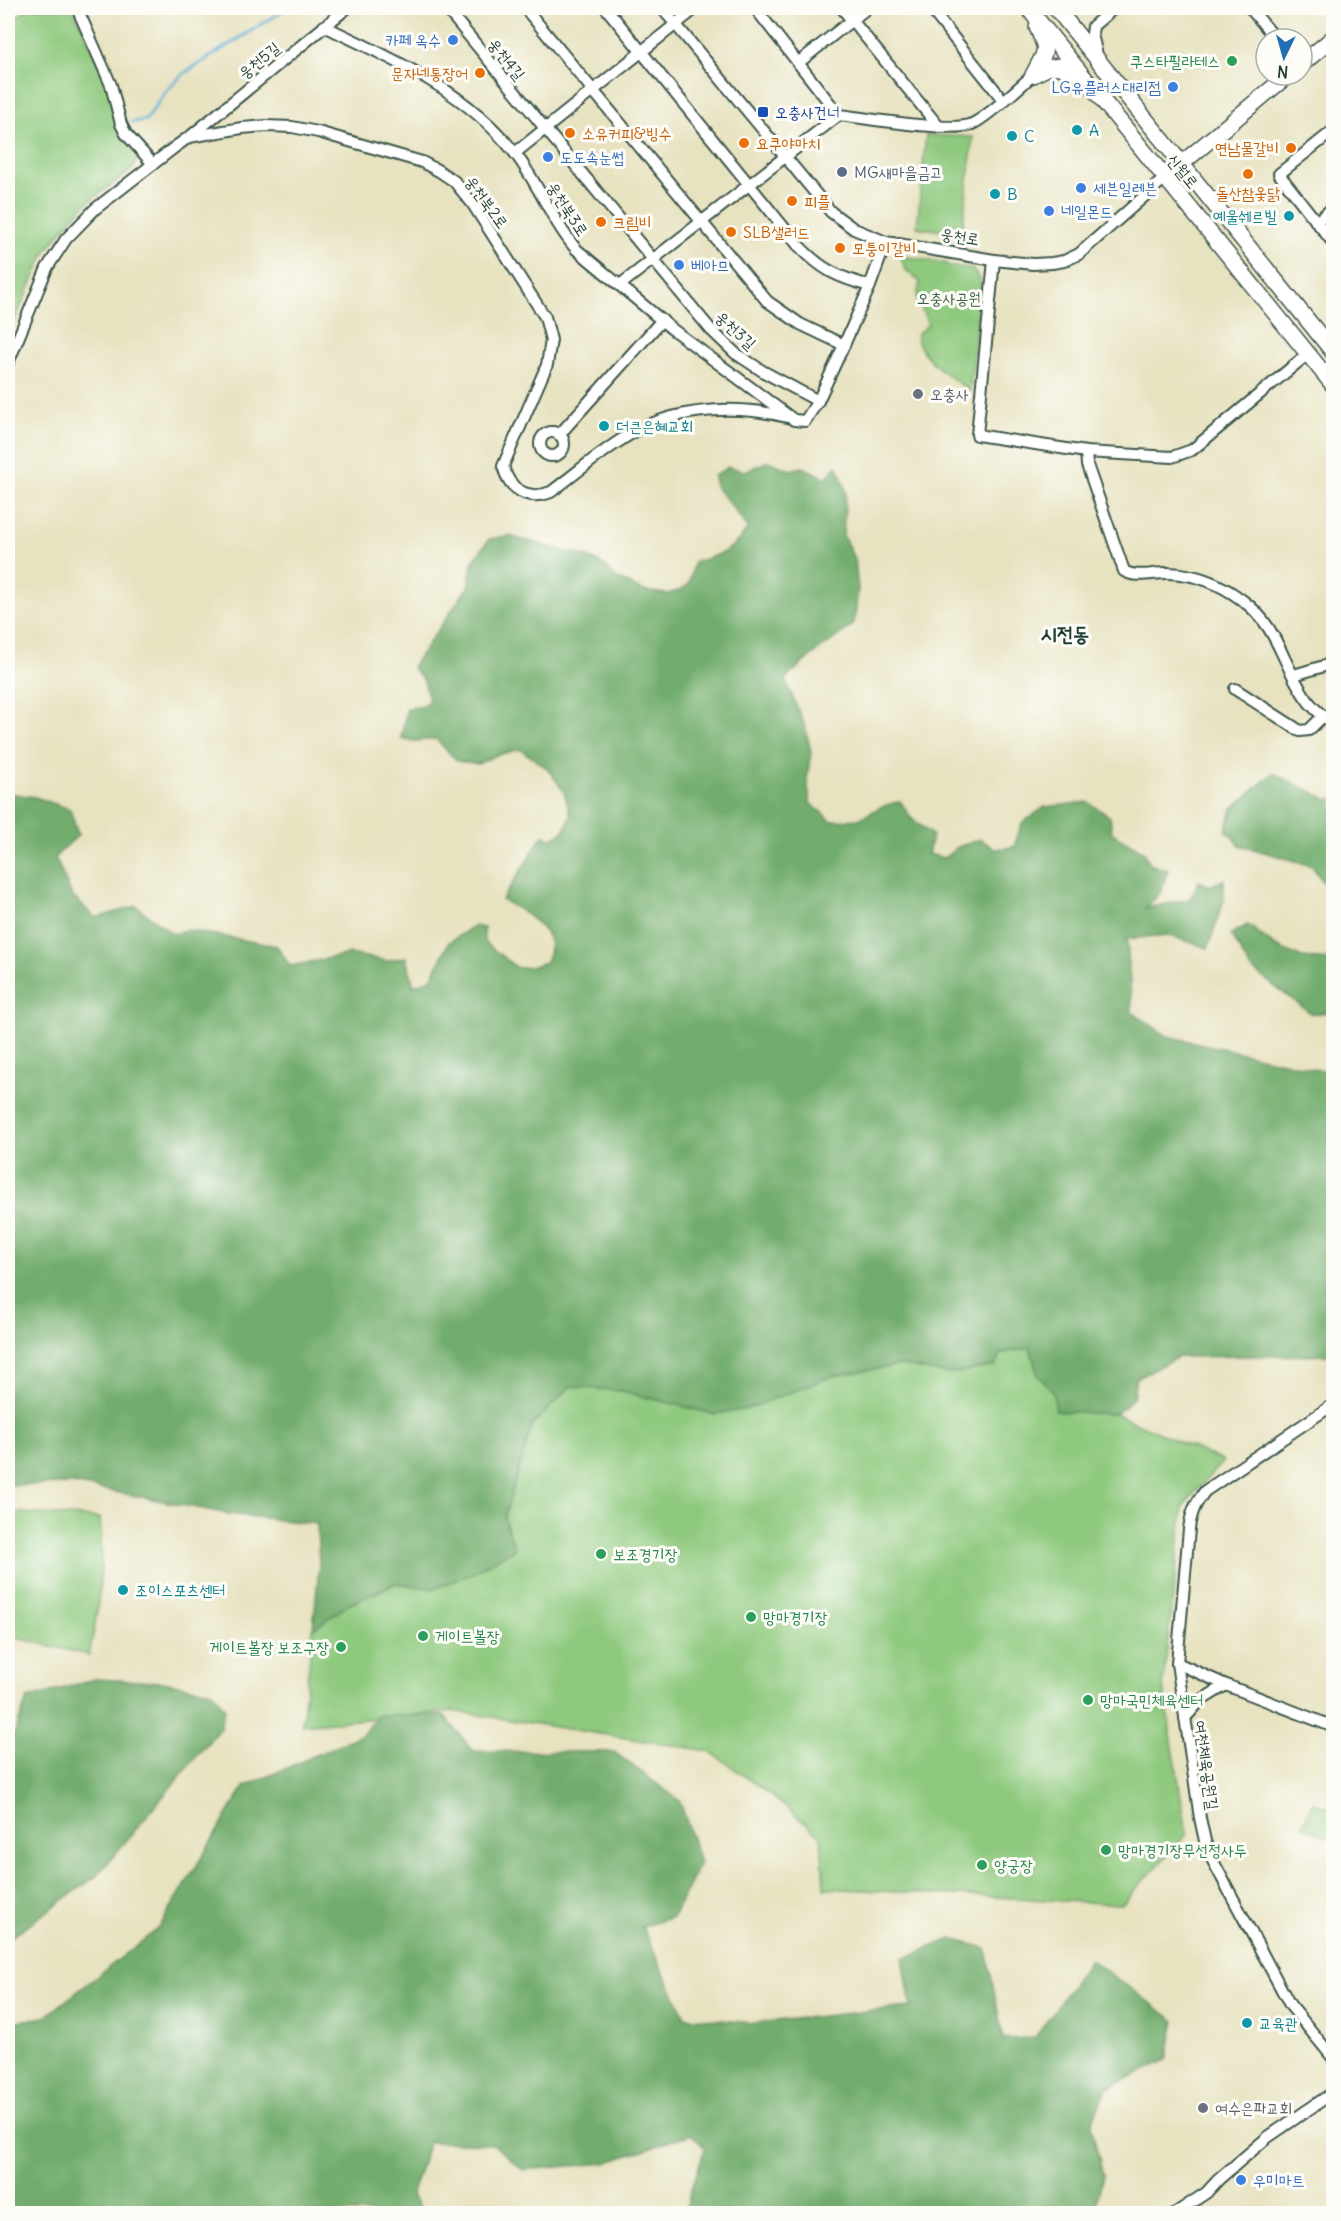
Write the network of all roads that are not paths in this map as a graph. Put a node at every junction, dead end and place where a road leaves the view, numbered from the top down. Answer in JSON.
{"nodes":[{"id":1,"x":77,"y":8,"type":"edge"},
{"id":2,"x":347,"y":8,"type":"edge"},
{"id":3,"x":446,"y":8,"type":"edge"},
{"id":4,"x":525,"y":8,"type":"edge"},
{"id":5,"x":606,"y":8,"type":"edge"},
{"id":6,"x":662,"y":8,"type":"edge"},
{"id":7,"x":696,"y":8,"type":"edge"},
{"id":8,"x":754,"y":8,"type":"edge"},
{"id":9,"x":842,"y":8,"type":"edge"},
{"id":10,"x":867,"y":8,"type":"edge"},
{"id":11,"x":930,"y":8,"type":"edge"},
{"id":12,"x":1028,"y":8,"type":"edge"},
{"id":13,"x":1056,"y":8,"type":"edge"},
{"id":14,"x":1114,"y":8,"type":"edge"},
{"id":15,"x":1250,"y":8,"type":"edge"},
{"id":16,"x":852,"y":20,"type":"junction"},
{"id":17,"x":676,"y":24,"type":"junction"},
{"id":18,"x":324,"y":26,"type":"junction"},
{"id":19,"x":1266,"y":27,"type":"edge"},
{"id":20,"x":1334,"y":37,"type":"edge"},
{"id":21,"x":642,"y":51,"type":"junction"},
{"id":22,"x":1314,"y":54,"type":"edge"},
{"id":23,"x":1097,"y":58,"type":"junction"},
{"id":24,"x":798,"y":63,"type":"junction"},
{"id":25,"x":1033,"y":75,"type":"junction"},
{"id":26,"x":1274,"y":87,"type":"edge"},
{"id":27,"x":593,"y":90,"type":"junction"},
{"id":28,"x":1103,"y":98,"type":"junction"},
{"id":29,"x":1003,"y":100,"type":"junction"},
{"id":30,"x":839,"y":115,"type":"junction"},
{"id":31,"x":939,"y":127,"type":"junction"},
{"id":32,"x":545,"y":129,"type":"junction"},
{"id":33,"x":1334,"y":130,"type":"edge"},
{"id":34,"x":189,"y":137,"type":"junction"},
{"id":35,"x":515,"y":153,"type":"junction"},
{"id":36,"x":785,"y":158,"type":"junction"},
{"id":37,"x":153,"y":164,"type":"junction"},
{"id":38,"x":1181,"y":165,"type":"junction"},
{"id":39,"x":1165,"y":178,"type":"junction"},
{"id":40,"x":749,"y":186,"type":"junction"},
{"id":41,"x":1334,"y":207,"type":"edge"},
{"id":42,"x":1316,"y":222,"type":"junction"},
{"id":43,"x":701,"y":223,"type":"junction"},
{"id":44,"x":886,"y":242,"type":"junction"},
{"id":45,"x":1334,"y":244,"type":"edge"},
{"id":46,"x":653,"y":260,"type":"junction"},
{"id":47,"x":994,"y":260,"type":"junction"},
{"id":48,"x":620,"y":285,"type":"junction"},
{"id":49,"x":870,"y":286,"type":"junction"},
{"id":50,"x":662,"y":320,"type":"junction"},
{"id":51,"x":844,"y":345,"type":"junction"},
{"id":52,"x":1309,"y":353,"type":"junction"},
{"id":53,"x":1334,"y":354,"type":"edge"},
{"id":54,"x":8,"y":363,"type":"edge"},
{"id":55,"x":746,"y":385,"type":"junction"},
{"id":56,"x":1334,"y":386,"type":"edge"},
{"id":57,"x":818,"y":401,"type":"junction"},
{"id":58,"x":735,"y":411,"type":"junction"},
{"id":59,"x":788,"y":417,"type":"junction"},
{"id":60,"x":560,"y":435,"type":"dead end"},
{"id":61,"x":1086,"y":452,"type":"junction"},
{"id":62,"x":1334,"y":663,"type":"edge"},
{"id":63,"x":1294,"y":675,"type":"junction"},
{"id":64,"x":1235,"y":689,"type":"dead end"},
{"id":65,"x":1323,"y":716,"type":"junction"},
{"id":66,"x":1334,"y":724,"type":"edge"},
{"id":67,"x":1334,"y":1404,"type":"edge"},
{"id":68,"x":1177,"y":1663,"type":"junction"},
{"id":69,"x":1226,"y":1685,"type":"junction"},
{"id":70,"x":1185,"y":1718,"type":"junction"},
{"id":71,"x":1334,"y":1726,"type":"edge"},
{"id":72,"x":1334,"y":2059,"type":"edge"},
{"id":73,"x":1334,"y":2092,"type":"edge"},
{"id":74,"x":1174,"y":2214,"type":"edge"}],
"edges":[{"from":1,"to":37,"type":"street"},
{"from":2,"to":18,"type":"street","name":"웅천5길"},
{"from":3,"to":32,"type":"street","name":"웅천4길"},
{"from":4,"to":27,"type":"street"},
{"from":5,"to":21,"type":"street"},
{"from":6,"to":17,"type":"street","name":"웅천로"},
{"from":7,"to":17,"type":"street"},
{"from":8,"to":24,"type":"street"},
{"from":9,"to":16,"type":"street"},
{"from":10,"to":16,"type":"street"},
{"from":11,"to":29,"type":"street"},
{"from":12,"to":25,"type":"street"},
{"from":12,"to":28,"type":"street","name":"신월로"},
{"from":13,"to":23,"type":"street","name":"신월로"},
{"from":14,"to":23,"type":"street"},
{"from":15,"to":19,"type":"street"},
{"from":16,"to":24,"type":"street"},
{"from":16,"to":31,"type":"street"},
{"from":17,"to":21,"type":"street"},
{"from":17,"to":36,"type":"street","name":"웅천로"},
{"from":18,"to":34,"type":"street","name":"웅천5길"},
{"from":18,"to":35,"type":"street","name":"웅천북3로"},
{"from":20,"to":22,"type":"street"},
{"from":21,"to":27,"type":"street"},
{"from":21,"to":40,"type":"street"},
{"from":23,"to":38,"type":"street","name":"신월로"},
{"from":24,"to":30,"type":"street"},
{"from":25,"to":28,"type":"street"},
{"from":25,"to":29,"type":"street"},
{"from":26,"to":38,"type":"street","name":"웅천로"},
{"from":27,"to":32,"type":"street"},
{"from":27,"to":43,"type":"street"},
{"from":28,"to":39,"type":"street","name":"신월로"},
{"from":29,"to":31,"type":"street"},
{"from":30,"to":31,"type":"street"},
{"from":30,"to":36,"type":"street"},
{"from":32,"to":35,"type":"street"},
{"from":32,"to":46,"type":"street","name":"웅천3길"},
{"from":33,"to":42,"type":"street"},
{"from":34,"to":37,"type":"street","name":"웅천북2로"},
{"from":34,"to":58,"type":"street","name":"웅천북2로"},
{"from":35,"to":48,"type":"street","name":"웅천북3로"},
{"from":36,"to":40,"type":"street"},
{"from":36,"to":44,"type":"street","name":"웅천로"},
{"from":37,"to":54,"type":"street","name":"웅천북2로"},
{"from":38,"to":39,"type":"street","name":"웅천로"},
{"from":38,"to":53,"type":"street","name":"신월로"},
{"from":39,"to":47,"type":"street","name":"웅천로"},
{"from":39,"to":52,"type":"street","name":"신월로"},
{"from":40,"to":43,"type":"street"},
{"from":40,"to":49,"type":"street"},
{"from":41,"to":42,"type":"street"},
{"from":42,"to":45,"type":"street"},
{"from":43,"to":46,"type":"street"},
{"from":43,"to":51,"type":"street"},
{"from":44,"to":47,"type":"street","name":"웅천로"},
{"from":44,"to":49,"type":"street"},
{"from":46,"to":48,"type":"street"},
{"from":46,"to":57,"type":"street","name":"웅천3길"},
{"from":47,"to":61,"type":"street"},
{"from":48,"to":50,"type":"street","name":"웅천북3로"},
{"from":49,"to":51,"type":"street"},
{"from":50,"to":55,"type":"street","name":"웅천북3로"},
{"from":50,"to":60,"type":"street"},
{"from":51,"to":57,"type":"street"},
{"from":52,"to":56,"type":"street","name":"신월로"},
{"from":52,"to":61,"type":"street"},
{"from":55,"to":58,"type":"street"},
{"from":55,"to":59,"type":"street","name":"웅천북3로"},
{"from":57,"to":59,"type":"street"},
{"from":58,"to":59,"type":"street","name":"웅천북2로"},
{"from":61,"to":63,"type":"street"},
{"from":62,"to":63,"type":"street"},
{"from":63,"to":65,"type":"street"},
{"from":64,"to":65,"type":"street"},
{"from":65,"to":66,"type":"street"},
{"from":67,"to":68,"type":"street","name":"여천체육공원길"},
{"from":68,"to":69,"type":"street"},
{"from":68,"to":70,"type":"street","name":"여천체육공원길"},
{"from":69,"to":70,"type":"street"},
{"from":69,"to":71,"type":"street"},
{"from":70,"to":72,"type":"street","name":"여천체육공원길"},
{"from":73,"to":74,"type":"street"}]}
